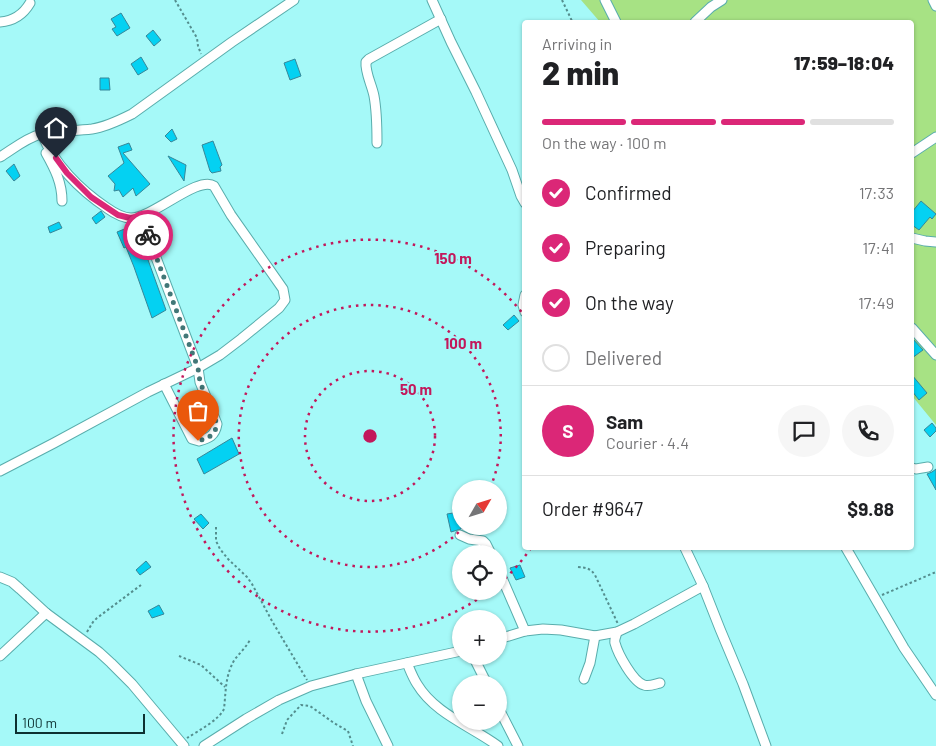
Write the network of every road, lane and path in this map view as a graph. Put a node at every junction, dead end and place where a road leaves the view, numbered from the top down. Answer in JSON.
{"nodes":[{"id":1,"x":175,"y":0,"type":"edge"},
{"id":2,"x":294,"y":0,"type":"edge"},
{"id":3,"x":432,"y":0,"type":"edge"},
{"id":4,"x":562,"y":0,"type":"edge"},
{"id":5,"x":605,"y":0,"type":"edge"},
{"id":6,"x":722,"y":0,"type":"edge"},
{"id":7,"x":933,"y":0,"type":"edge"},
{"id":8,"x":30,"y":3,"type":"dead end"},
{"id":9,"x":936,"y":6,"type":"edge"},
{"id":10,"x":441,"y":19,"type":"junction"},
{"id":11,"x":572,"y":20,"type":"edge"},
{"id":12,"x":615,"y":20,"type":"edge"},
{"id":13,"x":697,"y":20,"type":"edge"},
{"id":14,"x":0,"y":22,"type":"edge"},
{"id":15,"x":204,"y":62,"type":"junction"},
{"id":16,"x":39,"y":135,"type":"junction"},
{"id":17,"x":936,"y":137,"type":"edge"},
{"id":18,"x":377,"y":143,"type":"dead end"},
{"id":19,"x":914,"y":152,"type":"edge"},
{"id":20,"x":0,"y":157,"type":"edge"},
{"id":21,"x":522,"y":198,"type":"edge"},
{"id":22,"x":62,"y":201,"type":"dead end"},
{"id":23,"x":142,"y":216,"type":"junction"},
{"id":24,"x":914,"y":238,"type":"edge"},
{"id":25,"x":936,"y":242,"type":"edge"},
{"id":26,"x":914,"y":330,"type":"edge"},
{"id":27,"x":936,"y":356,"type":"edge"},
{"id":28,"x":198,"y":368,"type":"junction"},
{"id":29,"x":164,"y":384,"type":"junction"},
{"id":30,"x":928,"y":467,"type":"dead end"},
{"id":31,"x":914,"y":468,"type":"edge"},
{"id":32,"x":0,"y":471,"type":"edge"},
{"id":33,"x":216,"y":527,"type":"dead end"},
{"id":34,"x":462,"y":535,"type":"edge"},
{"id":35,"x":486,"y":545,"type":"edge"},
{"id":36,"x":686,"y":550,"type":"edge"},
{"id":37,"x":847,"y":550,"type":"edge"},
{"id":38,"x":578,"y":567,"type":"dead end"},
{"id":39,"x":936,"y":572,"type":"edge"},
{"id":40,"x":0,"y":577,"type":"edge"},
{"id":41,"x":141,"y":585,"type":"dead end"},
{"id":42,"x":703,"y":586,"type":"junction"},
{"id":43,"x":507,"y":589,"type":"edge"},
{"id":44,"x":875,"y":598,"type":"junction"},
{"id":45,"x":46,"y":613,"type":"junction"},
{"id":46,"x":525,"y":631,"type":"junction"},
{"id":47,"x":615,"y":632,"type":"junction"},
{"id":48,"x":595,"y":636,"type":"junction"},
{"id":49,"x":507,"y":637,"type":"edge"},
{"id":50,"x":83,"y":640,"type":"junction"},
{"id":51,"x":250,"y":640,"type":"dead end"},
{"id":52,"x":452,"y":653,"type":"edge"},
{"id":53,"x":0,"y":656,"type":"edge"},
{"id":54,"x":179,"y":656,"type":"dead end"},
{"id":55,"x":407,"y":663,"type":"junction"},
{"id":56,"x":356,"y":674,"type":"junction"},
{"id":57,"x":584,"y":679,"type":"dead end"},
{"id":58,"x":660,"y":683,"type":"dead end"},
{"id":59,"x":311,"y":686,"type":"junction"},
{"id":60,"x":225,"y":687,"type":"junction"},
{"id":61,"x":936,"y":695,"type":"edge"},
{"id":62,"x":507,"y":725,"type":"edge"},
{"id":63,"x":282,"y":734,"type":"dead end"},
{"id":64,"x":183,"y":744,"type":"edge"},
{"id":65,"x":204,"y":746,"type":"edge"},
{"id":66,"x":353,"y":746,"type":"edge"},
{"id":67,"x":388,"y":746,"type":"edge"},
{"id":68,"x":498,"y":746,"type":"edge"},
{"id":69,"x":518,"y":746,"type":"edge"},
{"id":70,"x":766,"y":746,"type":"edge"}],
"edges":[{"from":1,"to":15,"type":"path"},
{"from":2,"to":15,"type":"street"},
{"from":3,"to":10,"type":"street"},
{"from":4,"to":11,"type":"path"},
{"from":5,"to":12,"type":"street"},
{"from":6,"to":13,"type":"street"},
{"from":7,"to":9,"type":"street"},
{"from":8,"to":14,"type":"street"},
{"from":10,"to":18,"type":"street"},
{"from":10,"to":21,"type":"street"},
{"from":15,"to":16,"type":"street"},
{"from":16,"to":20,"type":"street"},
{"from":16,"to":22,"type":"street"},
{"from":16,"to":23,"type":"street"},
{"from":17,"to":19,"type":"street"},
{"from":23,"to":28,"type":"street"},
{"from":23,"to":28,"type":"street"},
{"from":24,"to":25,"type":"street"},
{"from":26,"to":27,"type":"street"},
{"from":28,"to":29,"type":"street"},
{"from":28,"to":29,"type":"street"},
{"from":29,"to":32,"type":"street"},
{"from":30,"to":31,"type":"street"},
{"from":33,"to":59,"type":"path"},
{"from":34,"to":35,"type":"street"},
{"from":36,"to":42,"type":"street"},
{"from":37,"to":44,"type":"street"},
{"from":38,"to":47,"type":"path"},
{"from":39,"to":44,"type":"path"},
{"from":40,"to":45,"type":"street"},
{"from":41,"to":50,"type":"path"},
{"from":42,"to":47,"type":"street"},
{"from":42,"to":70,"type":"street"},
{"from":43,"to":46,"type":"street"},
{"from":44,"to":61,"type":"street"},
{"from":45,"to":50,"type":"street"},
{"from":45,"to":53,"type":"street"},
{"from":46,"to":48,"type":"street"},
{"from":46,"to":49,"type":"street"},
{"from":47,"to":48,"type":"street"},
{"from":47,"to":58,"type":"street"},
{"from":48,"to":57,"type":"street"},
{"from":50,"to":64,"type":"street"},
{"from":51,"to":60,"type":"path"},
{"from":52,"to":55,"type":"street"},
{"from":54,"to":60,"type":"path"},
{"from":55,"to":56,"type":"street"},
{"from":55,"to":68,"type":"street"},
{"from":56,"to":59,"type":"street"},
{"from":56,"to":67,"type":"street"},
{"from":59,"to":65,"type":"street"},
{"from":60,"to":64,"type":"path"},
{"from":62,"to":69,"type":"street"},
{"from":63,"to":66,"type":"path"}]}
